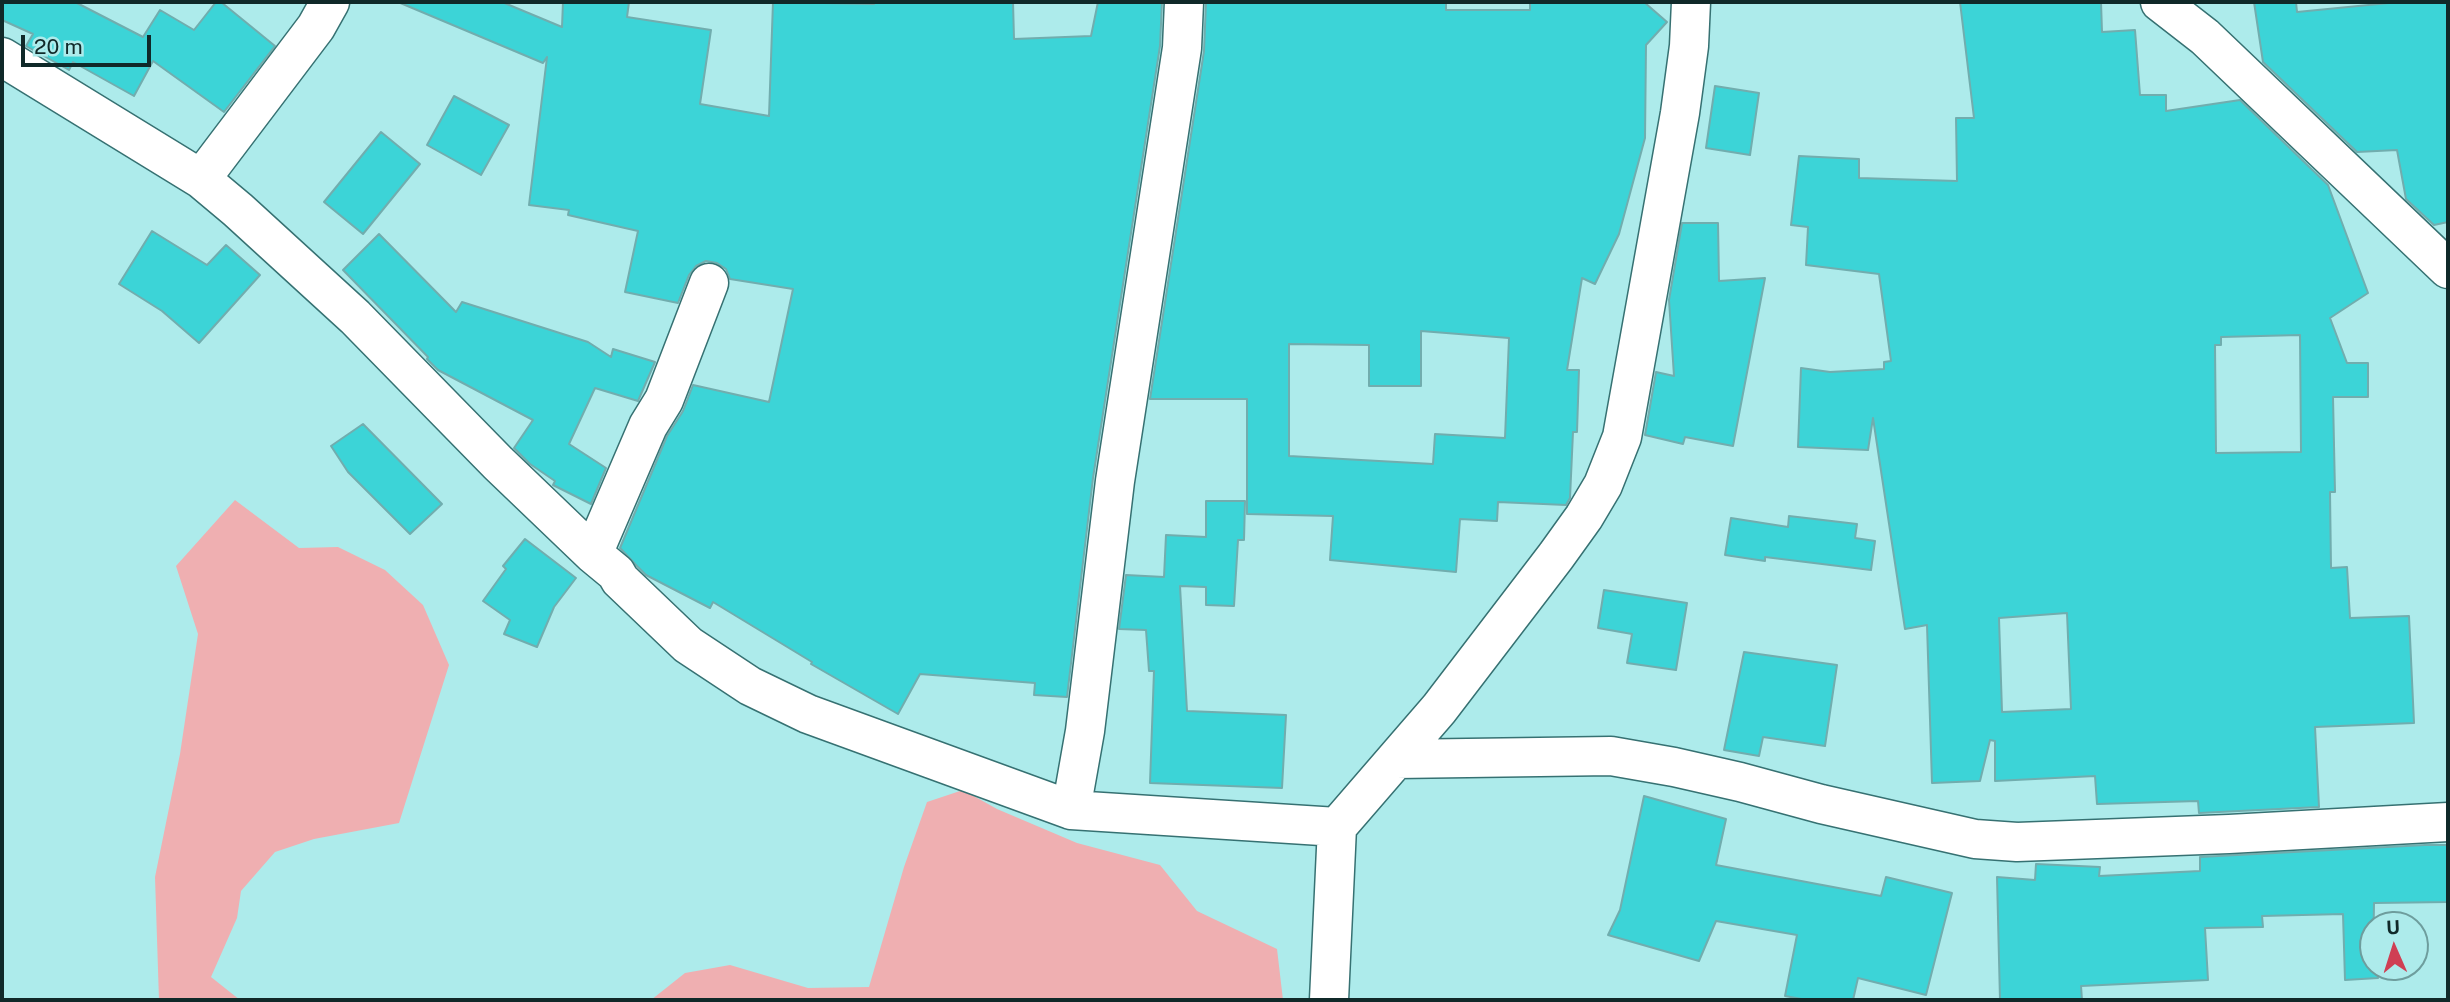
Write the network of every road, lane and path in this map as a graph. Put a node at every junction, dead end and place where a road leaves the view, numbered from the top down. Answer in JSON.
{"nodes":[{"id":1,"x":330,"y":2,"type":"edge"},
{"id":2,"x":1184,"y":2,"type":"edge"},
{"id":3,"x":1691,"y":2,"type":"edge"},
{"id":4,"x":2160,"y":2,"type":"edge"},
{"id":5,"x":2,"y":57,"type":"edge"},
{"id":6,"x":201,"y":179,"type":"junction"},
{"id":7,"x":2448,"y":269,"type":"edge"},
{"id":8,"x":709,"y":283,"type":"dead end"},
{"id":9,"x":593,"y":554,"type":"junction"},
{"id":10,"x":1396,"y":759,"type":"junction"},
{"id":11,"x":1071,"y":810,"type":"junction"},
{"id":12,"x":2448,"y":821,"type":"edge"},
{"id":13,"x":1337,"y":827,"type":"junction"},
{"id":14,"x":1329,"y":1000,"type":"edge"}],
"edges":[{"from":1,"to":6,"type":"street"},
{"from":2,"to":11,"type":"street"},
{"from":3,"to":10,"type":"street"},
{"from":4,"to":7,"type":"street"},
{"from":5,"to":6,"type":"street"},
{"from":6,"to":9,"type":"street"},
{"from":8,"to":9,"type":"street"},
{"from":9,"to":11,"type":"street"},
{"from":10,"to":12,"type":"street"},
{"from":10,"to":13,"type":"street"},
{"from":11,"to":13,"type":"street"},
{"from":13,"to":14,"type":"street"}]}
